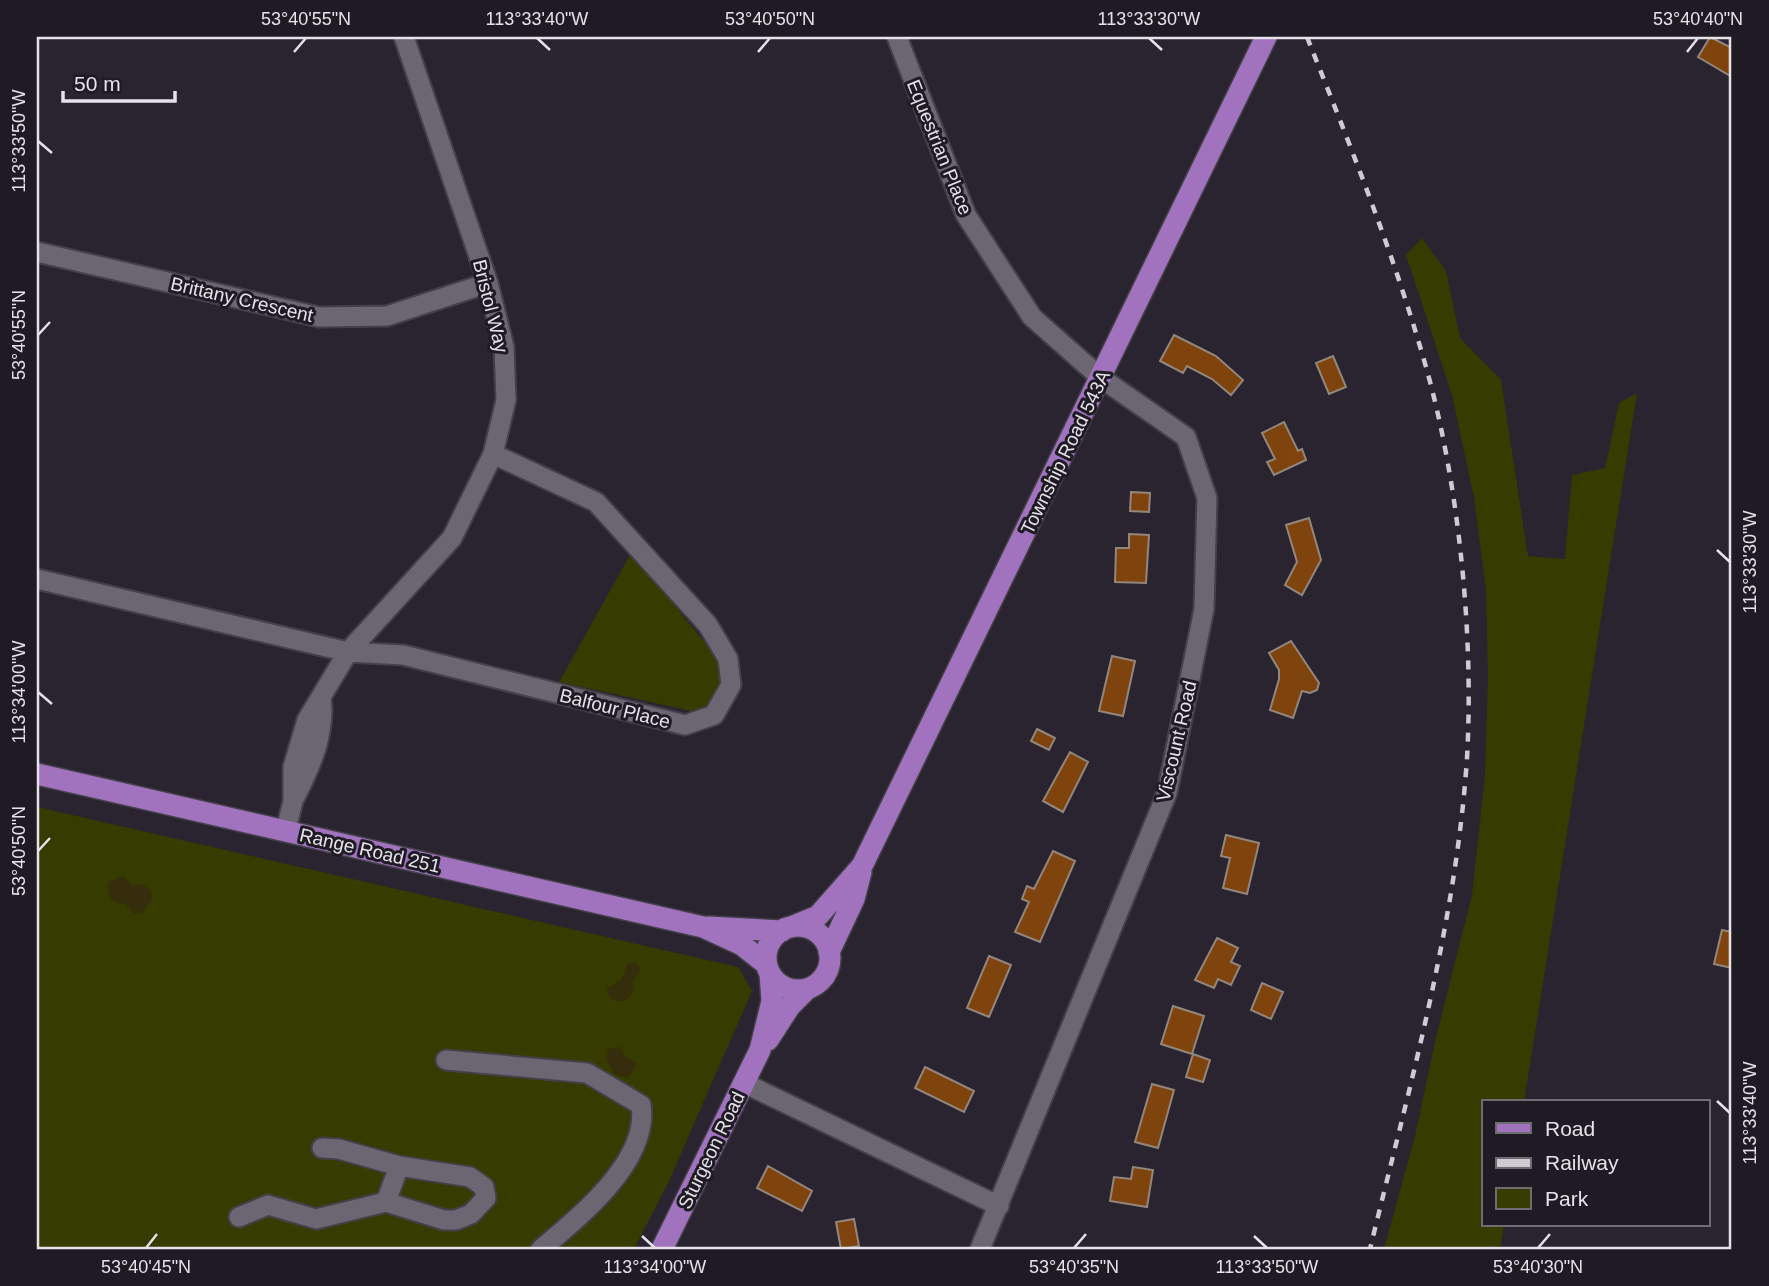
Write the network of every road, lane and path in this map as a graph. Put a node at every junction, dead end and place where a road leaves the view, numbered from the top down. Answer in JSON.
{"nodes":[{"id":1,"x":404,"y":37,"type":"edge"},
{"id":2,"x":897,"y":37,"type":"edge"},
{"id":3,"x":1266,"y":37,"type":"edge"},
{"id":4,"x":37,"y":252,"type":"edge"},
{"id":5,"x":488,"y":283,"type":"junction"},
{"id":6,"x":1101,"y":378,"type":"junction"},
{"id":7,"x":493,"y":454,"type":"junction"},
{"id":8,"x":37,"y":579,"type":"edge"},
{"id":9,"x":348,"y":652,"type":"junction"},
{"id":10,"x":37,"y":774,"type":"edge"},
{"id":11,"x":286,"y":830,"type":"junction"},
{"id":12,"x":862,"y":866,"type":"junction"},
{"id":13,"x":703,"y":927,"type":"junction"},
{"id":14,"x":786,"y":929,"type":"junction"},
{"id":15,"x":829,"y":952,"type":"junction"},
{"id":16,"x":768,"y":969,"type":"junction"},
{"id":17,"x":807,"y":989,"type":"junction"},
{"id":18,"x":760,"y":1050,"type":"junction"},
{"id":19,"x":446,"y":1060,"type":"dead end"},
{"id":20,"x":744,"y":1083,"type":"junction"},
{"id":21,"x":322,"y":1148,"type":"dead end"},
{"id":22,"x":399,"y":1166,"type":"junction"},
{"id":23,"x":386,"y":1202,"type":"junction"},
{"id":24,"x":999,"y":1206,"type":"junction"},
{"id":25,"x":239,"y":1217,"type":"dead end"},
{"id":26,"x":541,"y":1249,"type":"edge"},
{"id":27,"x":662,"y":1249,"type":"edge"},
{"id":28,"x":980,"y":1249,"type":"edge"}],
"edges":[{"from":1,"to":5,"type":"street","name":"Bristol Way"},
{"from":2,"to":6,"type":"street","name":"Equestrian Place"},
{"from":3,"to":6,"type":"main road","name":"Township Road 543A"},
{"from":4,"to":5,"type":"street","name":"Brittany Crescent"},
{"from":5,"to":7,"type":"street","name":"Bristol Way"},
{"from":6,"to":12,"type":"main road","name":"Township Road 543A"},
{"from":6,"to":24,"type":"street","name":"Viscount Road"},
{"from":7,"to":9,"type":"street","name":"Bristol Way"},
{"from":7,"to":9,"type":"street","name":"Balfour Place"},
{"from":8,"to":9,"type":"street"},
{"from":9,"to":11,"type":"street","name":"Bristol Way"},
{"from":10,"to":11,"type":"main road","name":"Range Road 251"},
{"from":11,"to":13,"type":"main road","name":"Range Road 251"},
{"from":12,"to":14,"type":"main road","name":"Township Road 543A"},
{"from":12,"to":15,"type":"main road","name":"Township Road 543A"},
{"from":13,"to":14,"type":"main road","name":"Range Road 251"},
{"from":13,"to":16,"type":"main road","name":"Range Road 251"},
{"from":14,"to":15,"type":"main road"},
{"from":14,"to":16,"type":"main road"},
{"from":15,"to":17,"type":"main road"},
{"from":16,"to":17,"type":"main road"},
{"from":16,"to":18,"type":"main road","name":"Sturgeon Road"},
{"from":17,"to":18,"type":"main road","name":"Sturgeon Road"},
{"from":18,"to":20,"type":"main road","name":"Sturgeon Road"},
{"from":19,"to":26,"type":"street"},
{"from":20,"to":24,"type":"street"},
{"from":20,"to":27,"type":"main road","name":"Sturgeon Road"},
{"from":21,"to":22,"type":"street"},
{"from":22,"to":23,"type":"street"},
{"from":22,"to":23,"type":"street"},
{"from":23,"to":25,"type":"street"},
{"from":24,"to":28,"type":"street","name":"Viscount Road"}]}
